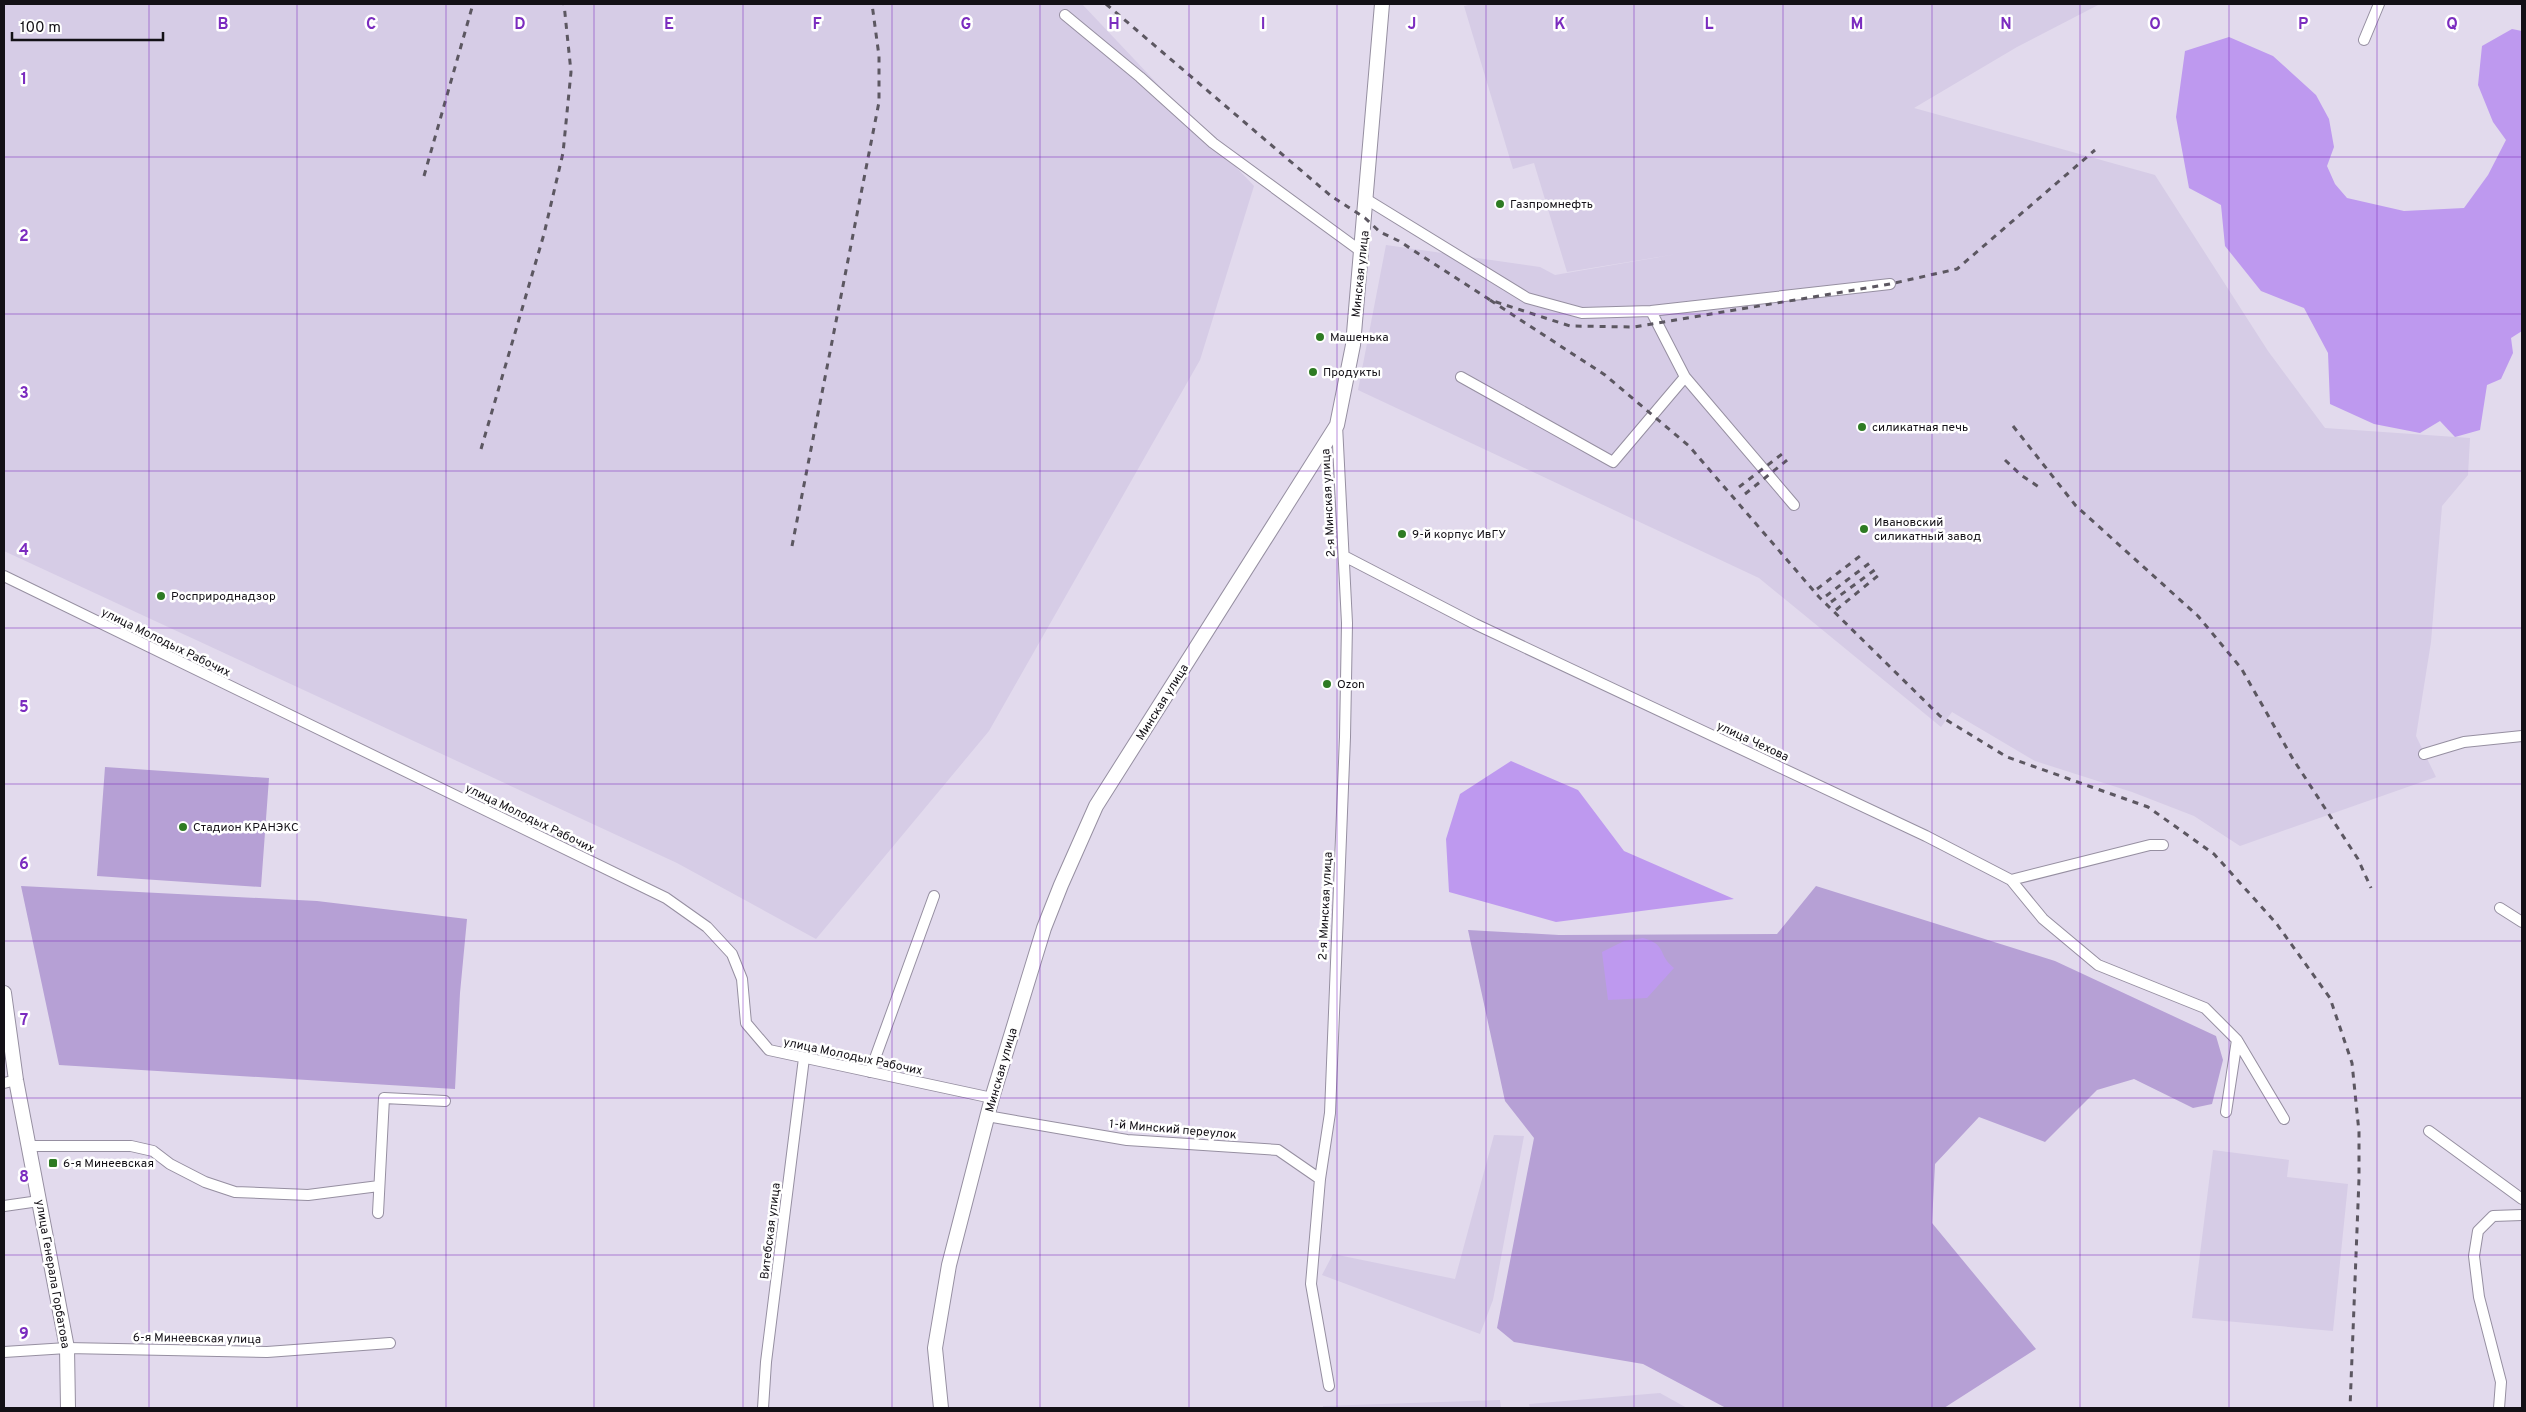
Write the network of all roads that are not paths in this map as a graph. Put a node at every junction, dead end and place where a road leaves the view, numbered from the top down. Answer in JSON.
{"nodes":[{"id":1,"x":1382,"y":4,"type":"edge"},
{"id":2,"x":2379,"y":4,"type":"edge"},
{"id":3,"x":1065,"y":15,"type":"dead end"},
{"id":4,"x":2364,"y":40,"type":"dead end"},
{"id":5,"x":1366,"y":199,"type":"junction"},
{"id":6,"x":1362,"y":252,"type":"junction"},
{"id":7,"x":1890,"y":284,"type":"dead end"},
{"id":8,"x":1651,"y":310,"type":"junction"},
{"id":9,"x":1461,"y":377,"type":"dead end"},
{"id":10,"x":1685,"y":377,"type":"junction"},
{"id":11,"x":1337,"y":425,"type":"junction"},
{"id":12,"x":1794,"y":505,"type":"dead end"},
{"id":13,"x":1344,"y":556,"type":"junction"},
{"id":14,"x":4,"y":576,"type":"edge"},
{"id":15,"x":2522,"y":736,"type":"edge"},
{"id":16,"x":2424,"y":754,"type":"dead end"},
{"id":17,"x":2163,"y":845,"type":"dead end"},
{"id":18,"x":2012,"y":880,"type":"junction"},
{"id":19,"x":934,"y":896,"type":"dead end"},
{"id":20,"x":2500,"y":908,"type":"dead end"},
{"id":21,"x":2522,"y":922,"type":"edge"},
{"id":22,"x":4,"y":993,"type":"edge"},
{"id":23,"x":2237,"y":1040,"type":"junction"},
{"id":24,"x":804,"y":1058,"type":"junction"},
{"id":25,"x":870,"y":1072,"type":"junction"},
{"id":26,"x":10,"y":1082,"type":"edge"},
{"id":27,"x":992,"y":1098,"type":"junction"},
{"id":28,"x":446,"y":1101,"type":"dead end"},
{"id":29,"x":2226,"y":1112,"type":"dead end"},
{"id":30,"x":988,"y":1116,"type":"junction"},
{"id":31,"x":2284,"y":1119,"type":"dead end"},
{"id":32,"x":2429,"y":1131,"type":"dead end"},
{"id":33,"x":29,"y":1146,"type":"junction"},
{"id":34,"x":1320,"y":1179,"type":"junction"},
{"id":35,"x":379,"y":1186,"type":"junction"},
{"id":36,"x":2522,"y":1198,"type":"edge"},
{"id":37,"x":39,"y":1201,"type":"junction"},
{"id":38,"x":4,"y":1206,"type":"edge"},
{"id":39,"x":378,"y":1213,"type":"dead end"},
{"id":40,"x":2522,"y":1215,"type":"edge"},
{"id":41,"x":390,"y":1343,"type":"dead end"},
{"id":42,"x":67,"y":1348,"type":"junction"},
{"id":43,"x":4,"y":1352,"type":"edge"},
{"id":44,"x":1330,"y":1386,"type":"dead end"},
{"id":45,"x":68,"y":1408,"type":"edge"},
{"id":46,"x":763,"y":1408,"type":"edge"},
{"id":47,"x":941,"y":1408,"type":"edge"},
{"id":48,"x":2499,"y":1408,"type":"edge"}],
"edges":[{"from":1,"to":5,"type":"main road","name":"Минская улица"},
{"from":2,"to":4,"type":"street"},
{"from":3,"to":6,"type":"street"},
{"from":5,"to":6,"type":"main road","name":"Минская улица"},
{"from":5,"to":8,"type":"street"},
{"from":6,"to":11,"type":"main road","name":"Минская улица"},
{"from":7,"to":8,"type":"street"},
{"from":8,"to":10,"type":"street"},
{"from":9,"to":10,"type":"street"},
{"from":10,"to":12,"type":"street"},
{"from":11,"to":13,"type":"street","name":"2-я Минская улица"},
{"from":11,"to":27,"type":"main road","name":"Минская улица"},
{"from":13,"to":18,"type":"street","name":"улица Чехова"},
{"from":13,"to":34,"type":"street","name":"2-я Минская улица"},
{"from":14,"to":24,"type":"street","name":"улица Молодых Рабочих"},
{"from":15,"to":16,"type":"street"},
{"from":17,"to":18,"type":"street"},
{"from":18,"to":23,"type":"street"},
{"from":19,"to":25,"type":"street"},
{"from":20,"to":21,"type":"street"},
{"from":22,"to":26,"type":"main road","name":"улица Генерала Горбатова"},
{"from":23,"to":29,"type":"street"},
{"from":23,"to":31,"type":"street"},
{"from":24,"to":25,"type":"street","name":"улица Молодых Рабочих"},
{"from":24,"to":46,"type":"street","name":"Витебская улица"},
{"from":25,"to":27,"type":"street","name":"улица Молодых Рабочих"},
{"from":26,"to":33,"type":"main road","name":"улица Генерала Горбатова"},
{"from":27,"to":30,"type":"main road","name":"Минская улица"},
{"from":28,"to":35,"type":"street"},
{"from":30,"to":34,"type":"street","name":"1-й Минский переулок"},
{"from":30,"to":47,"type":"main road","name":"Минская улица"},
{"from":32,"to":36,"type":"street"},
{"from":33,"to":35,"type":"street"},
{"from":33,"to":37,"type":"main road","name":"улица Генерала Горбатова"},
{"from":34,"to":44,"type":"street","name":"2-я Минская улица"},
{"from":35,"to":39,"type":"street"},
{"from":37,"to":38,"type":"street"},
{"from":37,"to":42,"type":"main road","name":"улица Генерала Горбатова"},
{"from":40,"to":48,"type":"street"},
{"from":41,"to":42,"type":"street","name":"6-я Минеевская улица"},
{"from":42,"to":43,"type":"street","name":"6-я Минеевская улица"},
{"from":42,"to":45,"type":"main road","name":"улица Генерала Горбатова"}]}
